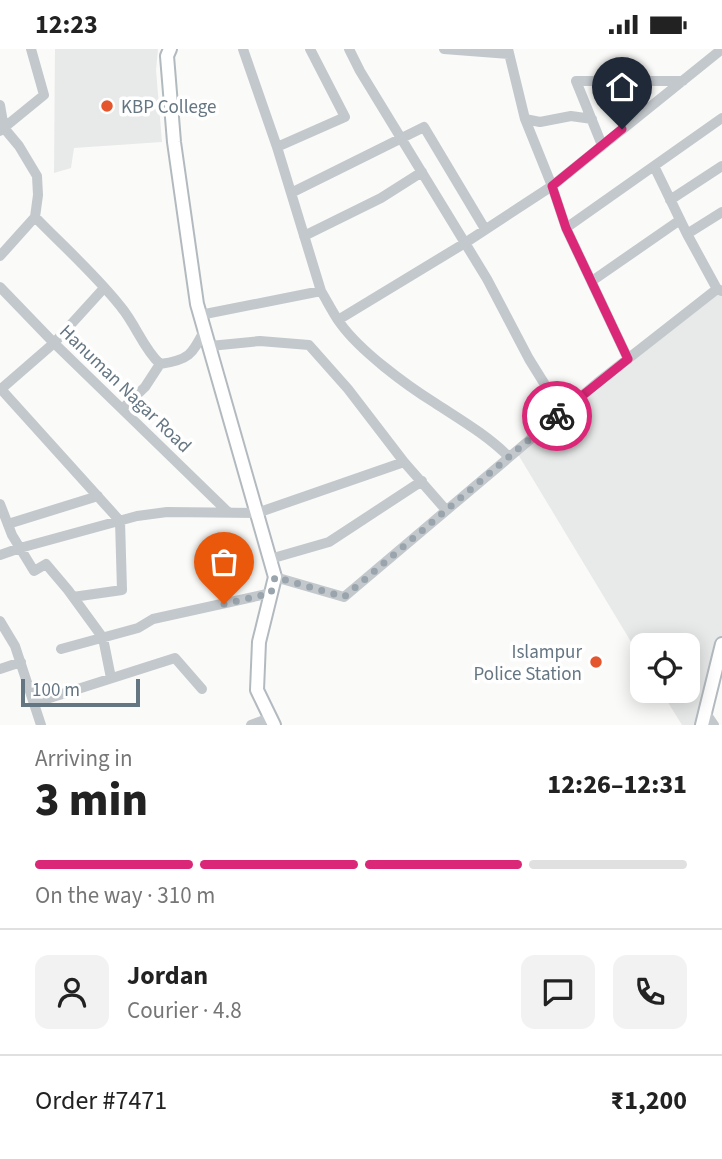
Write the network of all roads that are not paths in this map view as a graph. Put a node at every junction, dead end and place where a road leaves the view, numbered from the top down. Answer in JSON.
{"nodes":[{"id":1,"x":31,"y":49,"type":"edge"},
{"id":2,"x":170,"y":49,"type":"edge"},
{"id":3,"x":243,"y":49,"type":"edge"},
{"id":4,"x":310,"y":49,"type":"edge"},
{"id":5,"x":349,"y":49,"type":"edge"},
{"id":6,"x":444,"y":49,"type":"edge"},
{"id":7,"x":722,"y":49,"type":"edge"},
{"id":8,"x":508,"y":51,"type":"edge"},
{"id":9,"x":683,"y":81,"type":"junction"},
{"id":10,"x":0,"y":105,"type":"edge"},
{"id":11,"x":592,"y":119,"type":"junction"},
{"id":12,"x":722,"y":119,"type":"edge"},
{"id":13,"x":526,"y":120,"type":"junction"},
{"id":14,"x":2,"y":129,"type":"edge"},
{"id":15,"x":401,"y":139,"type":"junction"},
{"id":16,"x":602,"y":145,"type":"junction"},
{"id":17,"x":277,"y":147,"type":"junction"},
{"id":18,"x":654,"y":166,"type":"junction"},
{"id":19,"x":722,"y":166,"type":"edge"},
{"id":20,"x":422,"y":173,"type":"junction"},
{"id":21,"x":552,"y":186,"type":"junction"},
{"id":22,"x":291,"y":193,"type":"junction"},
{"id":23,"x":670,"y":200,"type":"junction"},
{"id":24,"x":722,"y":212,"type":"edge"},
{"id":25,"x":35,"y":217,"type":"junction"},
{"id":26,"x":680,"y":220,"type":"junction"},
{"id":27,"x":566,"y":228,"type":"junction"},
{"id":28,"x":485,"y":229,"type":"junction"},
{"id":29,"x":687,"y":234,"type":"junction"},
{"id":30,"x":304,"y":236,"type":"junction"},
{"id":31,"x":465,"y":243,"type":"junction"},
{"id":32,"x":0,"y":256,"type":"edge"},
{"id":33,"x":592,"y":281,"type":"junction"},
{"id":34,"x":0,"y":287,"type":"edge"},
{"id":35,"x":104,"y":288,"type":"junction"},
{"id":36,"x":719,"y":290,"type":"edge"},
{"id":37,"x":321,"y":291,"type":"junction"},
{"id":38,"x":200,"y":315,"type":"junction"},
{"id":39,"x":338,"y":320,"type":"junction"},
{"id":40,"x":205,"y":329,"type":"junction"},
{"id":41,"x":54,"y":343,"type":"junction"},
{"id":42,"x":209,"y":346,"type":"junction"},
{"id":43,"x":628,"y":359,"type":"junction"},
{"id":44,"x":160,"y":364,"type":"junction"},
{"id":45,"x":0,"y":389,"type":"edge"},
{"id":46,"x":122,"y":409,"type":"junction"},
{"id":47,"x":562,"y":412,"type":"junction"},
{"id":48,"x":509,"y":457,"type":"junction"},
{"id":49,"x":404,"y":462,"type":"junction"},
{"id":50,"x":422,"y":481,"type":"junction"},
{"id":51,"x":98,"y":496,"type":"junction"},
{"id":52,"x":0,"y":504,"type":"edge"},
{"id":53,"x":446,"y":510,"type":"junction"},
{"id":54,"x":228,"y":512,"type":"junction"},
{"id":55,"x":257,"y":513,"type":"junction"},
{"id":56,"x":120,"y":521,"type":"junction"},
{"id":57,"x":8,"y":524,"type":"junction"},
{"id":58,"x":20,"y":548,"type":"junction"},
{"id":59,"x":0,"y":555,"type":"edge"},
{"id":60,"x":270,"y":559,"type":"junction"},
{"id":61,"x":275,"y":577,"type":"junction"},
{"id":62,"x":271,"y":593,"type":"junction"},
{"id":63,"x":74,"y":597,"type":"junction"},
{"id":64,"x":0,"y":621,"type":"edge"},
{"id":65,"x":103,"y":638,"type":"junction"},
{"id":66,"x":722,"y":644,"type":"edge"},
{"id":67,"x":61,"y":649,"type":"dead end"},
{"id":68,"x":21,"y":661,"type":"junction"},
{"id":69,"x":0,"y":669,"type":"edge"},
{"id":70,"x":111,"y":678,"type":"junction"},
{"id":71,"x":202,"y":689,"type":"dead end"},
{"id":72,"x":34,"y":703,"type":"junction"},
{"id":73,"x":705,"y":712,"type":"junction"},
{"id":74,"x":272,"y":722,"type":"edge"},
{"id":75,"x":41,"y":725,"type":"edge"},
{"id":76,"x":251,"y":725,"type":"edge"},
{"id":77,"x":702,"y":725,"type":"edge"},
{"id":78,"x":714,"y":725,"type":"edge"}],
"edges":[{"from":1,"to":14,"type":"street"},
{"from":2,"to":38,"type":"main road"},
{"from":3,"to":17,"type":"street"},
{"from":4,"to":17,"type":"street"},
{"from":5,"to":15,"type":"street"},
{"from":6,"to":8,"type":"street"},
{"from":7,"to":9,"type":"street"},
{"from":8,"to":13,"type":"street"},
{"from":9,"to":11,"type":"street"},
{"from":9,"to":16,"type":"street"},
{"from":10,"to":14,"type":"street"},
{"from":11,"to":13,"type":"street"},
{"from":11,"to":16,"type":"street"},
{"from":12,"to":18,"type":"street"},
{"from":13,"to":21,"type":"street"},
{"from":14,"to":25,"type":"street"},
{"from":15,"to":20,"type":"street"},
{"from":15,"to":22,"type":"street"},
{"from":15,"to":28,"type":"street"},
{"from":16,"to":21,"type":"street"},
{"from":17,"to":22,"type":"street"},
{"from":18,"to":23,"type":"street"},
{"from":18,"to":27,"type":"street"},
{"from":19,"to":23,"type":"street"},
{"from":20,"to":30,"type":"street"},
{"from":20,"to":31,"type":"street"},
{"from":21,"to":27,"type":"street"},
{"from":21,"to":28,"type":"street"},
{"from":22,"to":30,"type":"street"},
{"from":23,"to":26,"type":"street"},
{"from":24,"to":29,"type":"street"},
{"from":25,"to":32,"type":"street"},
{"from":25,"to":35,"type":"street"},
{"from":26,"to":29,"type":"street"},
{"from":26,"to":33,"type":"street"},
{"from":27,"to":33,"type":"street"},
{"from":28,"to":31,"type":"street"},
{"from":29,"to":36,"type":"street"},
{"from":30,"to":37,"type":"street"},
{"from":31,"to":39,"type":"street"},
{"from":31,"to":47,"type":"street"},
{"from":33,"to":43,"type":"street"},
{"from":34,"to":41,"type":"street","name":"Hanuman Nagar Road"},
{"from":35,"to":41,"type":"street"},
{"from":35,"to":44,"type":"street"},
{"from":36,"to":43,"type":"street"},
{"from":37,"to":38,"type":"street"},
{"from":37,"to":39,"type":"street"},
{"from":38,"to":40,"type":"main road"},
{"from":39,"to":48,"type":"street"},
{"from":40,"to":42,"type":"main road"},
{"from":40,"to":44,"type":"street"},
{"from":41,"to":45,"type":"street"},
{"from":41,"to":46,"type":"street","name":"Hanuman Nagar Road"},
{"from":42,"to":49,"type":"street"},
{"from":42,"to":55,"type":"main road"},
{"from":43,"to":47,"type":"street"},
{"from":44,"to":46,"type":"street"},
{"from":45,"to":51,"type":"street"},
{"from":46,"to":54,"type":"street","name":"Hanuman Nagar Road"},
{"from":47,"to":48,"type":"street"},
{"from":48,"to":53,"type":"street"},
{"from":49,"to":50,"type":"street"},
{"from":49,"to":55,"type":"street"},
{"from":50,"to":53,"type":"street"},
{"from":50,"to":60,"type":"street"},
{"from":51,"to":56,"type":"street"},
{"from":51,"to":57,"type":"street"},
{"from":52,"to":57,"type":"street"},
{"from":53,"to":61,"type":"street"},
{"from":54,"to":55,"type":"street"},
{"from":54,"to":56,"type":"street"},
{"from":55,"to":60,"type":"main road"},
{"from":56,"to":58,"type":"street"},
{"from":56,"to":63,"type":"street"},
{"from":57,"to":58,"type":"street"},
{"from":58,"to":59,"type":"street"},
{"from":58,"to":63,"type":"street"},
{"from":60,"to":61,"type":"main road"},
{"from":61,"to":62,"type":"main road"},
{"from":62,"to":65,"type":"street"},
{"from":62,"to":74,"type":"main road"},
{"from":63,"to":65,"type":"street"},
{"from":64,"to":68,"type":"street"},
{"from":65,"to":67,"type":"street"},
{"from":65,"to":70,"type":"street"},
{"from":66,"to":73,"type":"main road"},
{"from":68,"to":69,"type":"street"},
{"from":68,"to":72,"type":"street"},
{"from":70,"to":71,"type":"street"},
{"from":70,"to":72,"type":"street"},
{"from":72,"to":75,"type":"street"},
{"from":73,"to":77,"type":"main road"},
{"from":73,"to":78,"type":"street"},
{"from":74,"to":76,"type":"street"}]}
